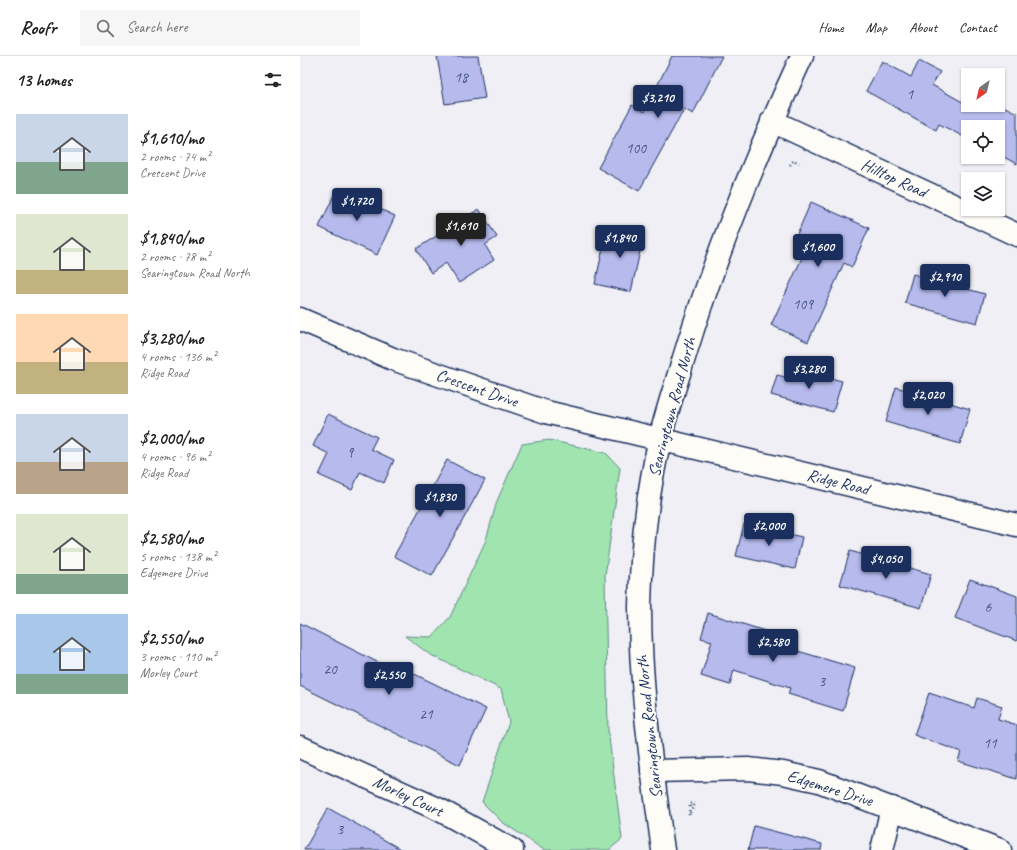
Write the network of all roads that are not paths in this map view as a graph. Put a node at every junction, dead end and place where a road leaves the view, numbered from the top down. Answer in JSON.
{"nodes":[{"id":1,"x":802,"y":56,"type":"edge"},
{"id":2,"x":772,"y":121,"type":"junction"},
{"id":3,"x":1017,"y":235,"type":"edge"},
{"id":4,"x":300,"y":319,"type":"edge"},
{"id":5,"x":660,"y":439,"type":"junction"},
{"id":6,"x":1017,"y":525,"type":"edge"},
{"id":7,"x":300,"y":747,"type":"edge"},
{"id":8,"x":652,"y":771,"type":"junction"},
{"id":9,"x":892,"y":808,"type":"junction"},
{"id":10,"x":512,"y":850,"type":"edge"},
{"id":11,"x":663,"y":850,"type":"edge"},
{"id":12,"x":882,"y":850,"type":"edge"},
{"id":13,"x":1000,"y":850,"type":"edge"}],
"edges":[{"from":1,"to":2,"type":"street","name":"Searingtown Road North"},
{"from":2,"to":3,"type":"street","name":"Hilltop Road"},
{"from":2,"to":5,"type":"street","name":"Searingtown Road North"},
{"from":4,"to":5,"type":"street","name":"Crescent Drive"},
{"from":5,"to":6,"type":"street","name":"Ridge Road"},
{"from":5,"to":8,"type":"street","name":"Searingtown Road North"},
{"from":7,"to":10,"type":"street","name":"Morley Court"},
{"from":8,"to":9,"type":"street","name":"Edgemere Drive"},
{"from":8,"to":11,"type":"street","name":"Searingtown Road North"},
{"from":9,"to":12,"type":"street"},
{"from":9,"to":13,"type":"street","name":"Edgemere Drive"}]}
